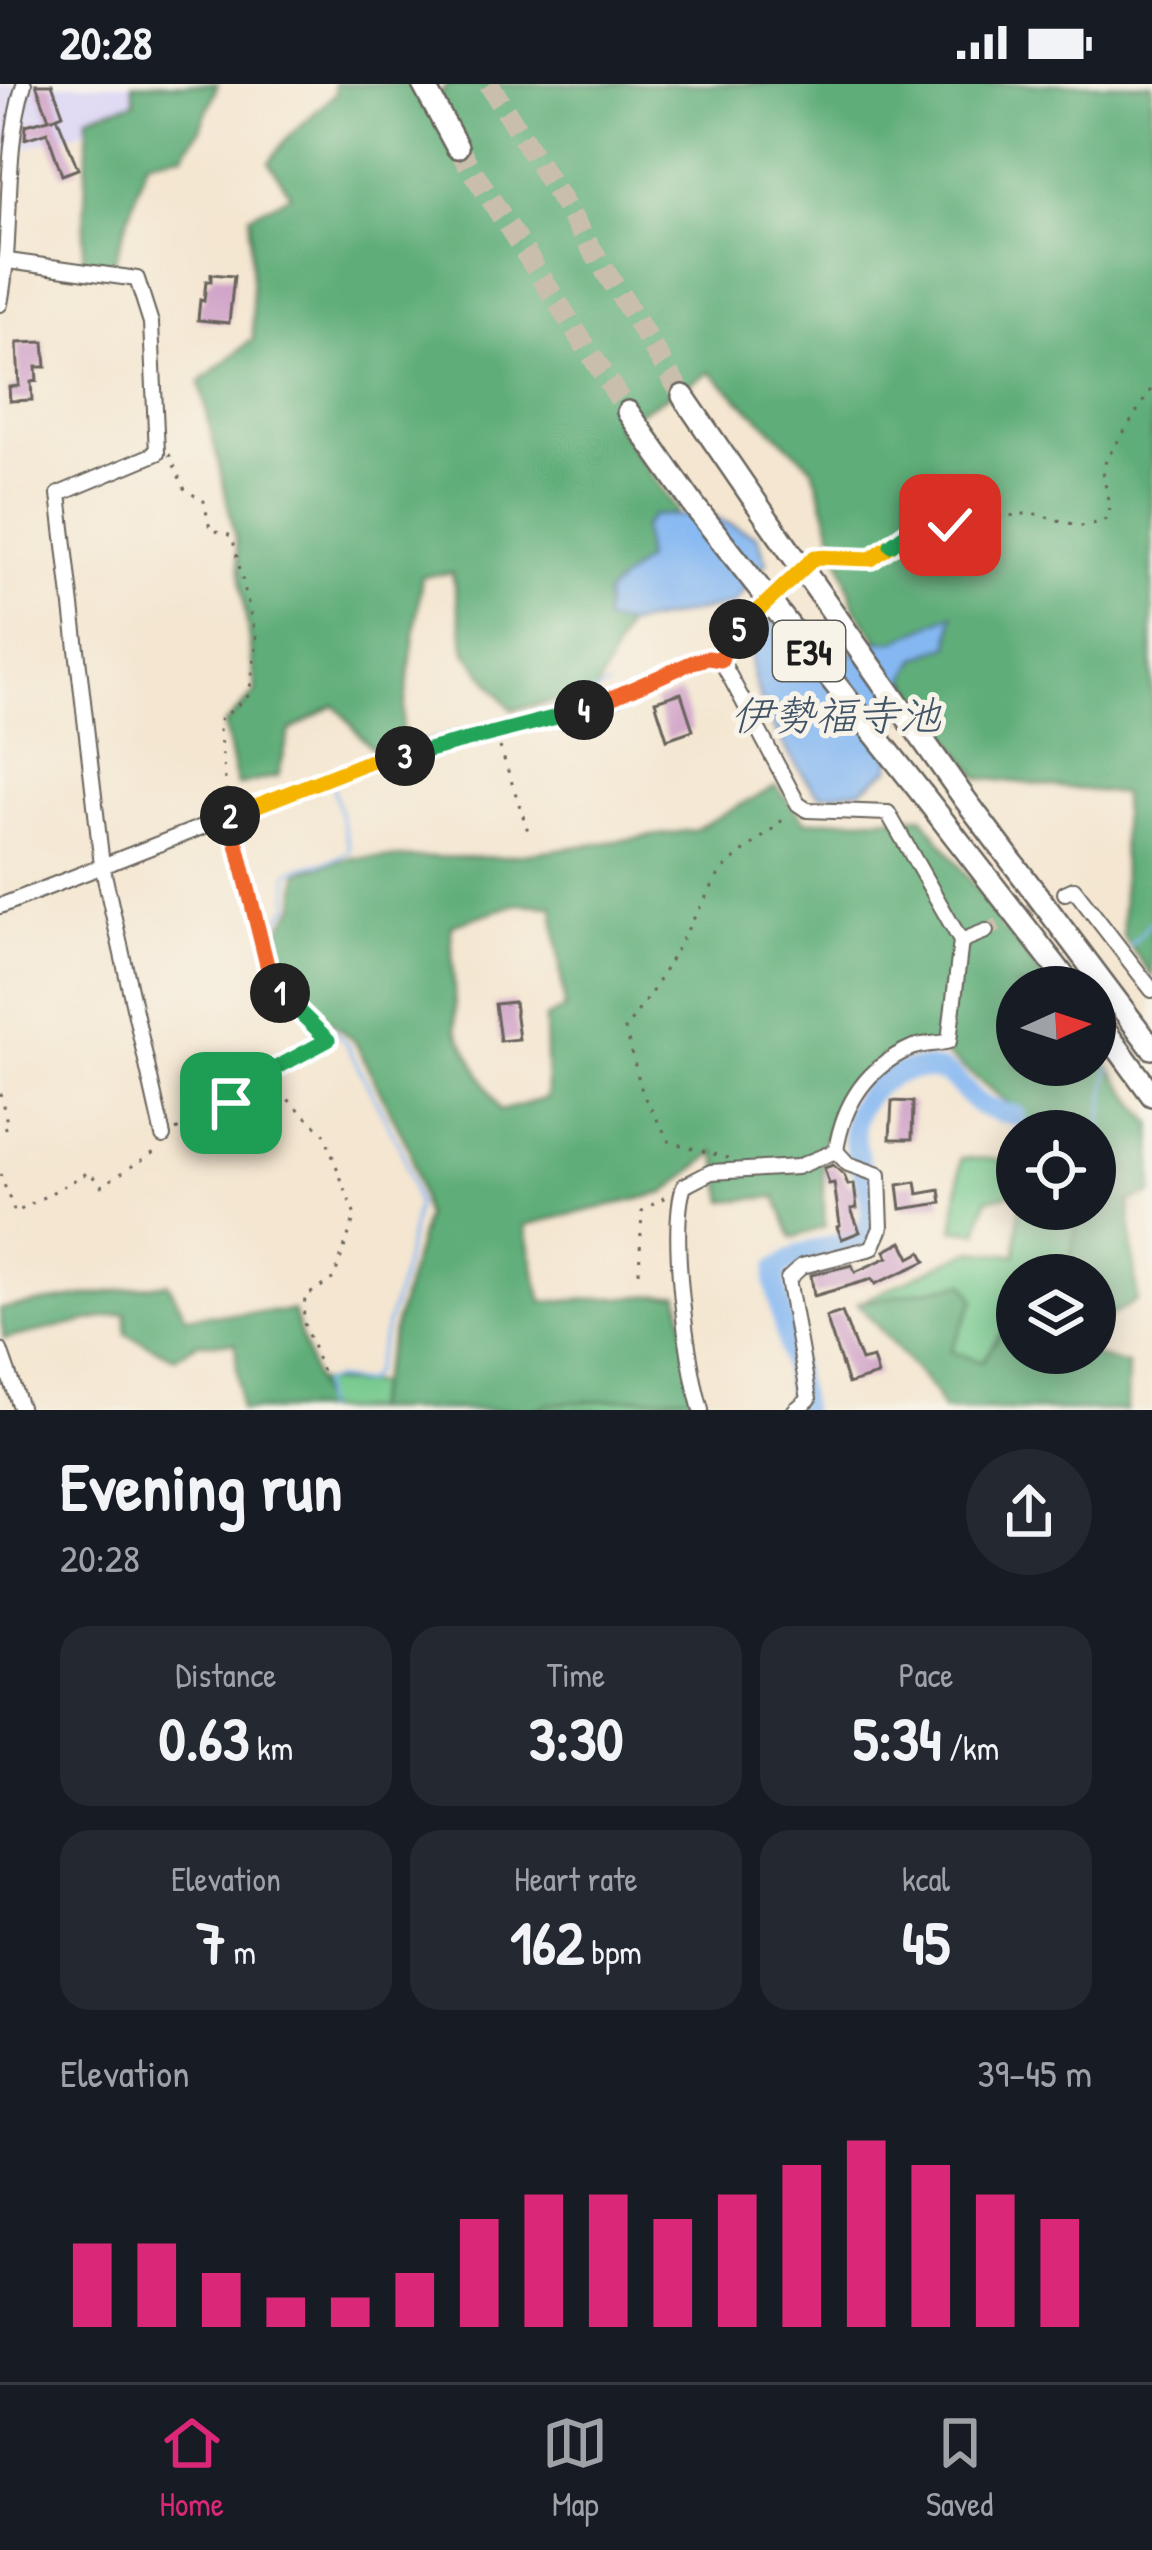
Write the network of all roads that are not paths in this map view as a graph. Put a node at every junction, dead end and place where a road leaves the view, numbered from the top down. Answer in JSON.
{"nodes":[{"id":1,"x":24,"y":84,"type":"edge"},
{"id":2,"x":423,"y":84,"type":"edge"},
{"id":3,"x":458,"y":147,"type":"tunnel mouth"},
{"id":4,"x":8,"y":261,"type":"junction"},
{"id":5,"x":0,"y":304,"type":"edge"},
{"id":6,"x":683,"y":396,"type":"tunnel mouth"},
{"id":7,"x":628,"y":412,"type":"tunnel mouth"},
{"id":8,"x":815,"y":557,"type":"road end"},
{"id":9,"x":721,"y":660,"type":"junction"},
{"id":10,"x":102,"y":865,"type":"junction"},
{"id":11,"x":1065,"y":893,"type":"dead end"},
{"id":12,"x":0,"y":906,"type":"edge"},
{"id":13,"x":986,"y":931,"type":"tunnel mouth"},
{"id":14,"x":961,"y":941,"type":"junction"},
{"id":15,"x":1056,"y":966,"type":"edge"},
{"id":16,"x":1152,"y":990,"type":"edge"},
{"id":17,"x":1116,"y":1045,"type":"edge"},
{"id":18,"x":1152,"y":1048,"type":"edge"},
{"id":19,"x":1152,"y":1094,"type":"edge"},
{"id":20,"x":163,"y":1136,"type":"road end"},
{"id":21,"x":836,"y":1151,"type":"junction"},
{"id":22,"x":0,"y":1350,"type":"edge"},
{"id":23,"x":21,"y":1410,"type":"edge"},
{"id":24,"x":701,"y":1410,"type":"edge"},
{"id":25,"x":795,"y":1410,"type":"edge"}],
"edges":[{"from":1,"to":4,"type":"street"},
{"from":2,"to":3,"type":"highway"},
{"from":4,"to":5,"type":"street"},
{"from":4,"to":10,"type":"street"},
{"from":6,"to":18,"type":"highway","number":"E34","bridge":true},
{"from":7,"to":15,"type":"highway","number":"E34","bridge":true},
{"from":8,"to":9,"type":"street"},
{"from":9,"to":10,"type":"street"},
{"from":9,"to":14,"type":"street"},
{"from":10,"to":12,"type":"street"},
{"from":10,"to":20,"type":"street"},
{"from":11,"to":16,"type":"street"},
{"from":13,"to":14,"type":"street"},
{"from":14,"to":21,"type":"street"},
{"from":17,"to":19,"type":"highway"},
{"from":21,"to":24,"type":"street"},
{"from":21,"to":25,"type":"street"},
{"from":22,"to":23,"type":"street"}]}
